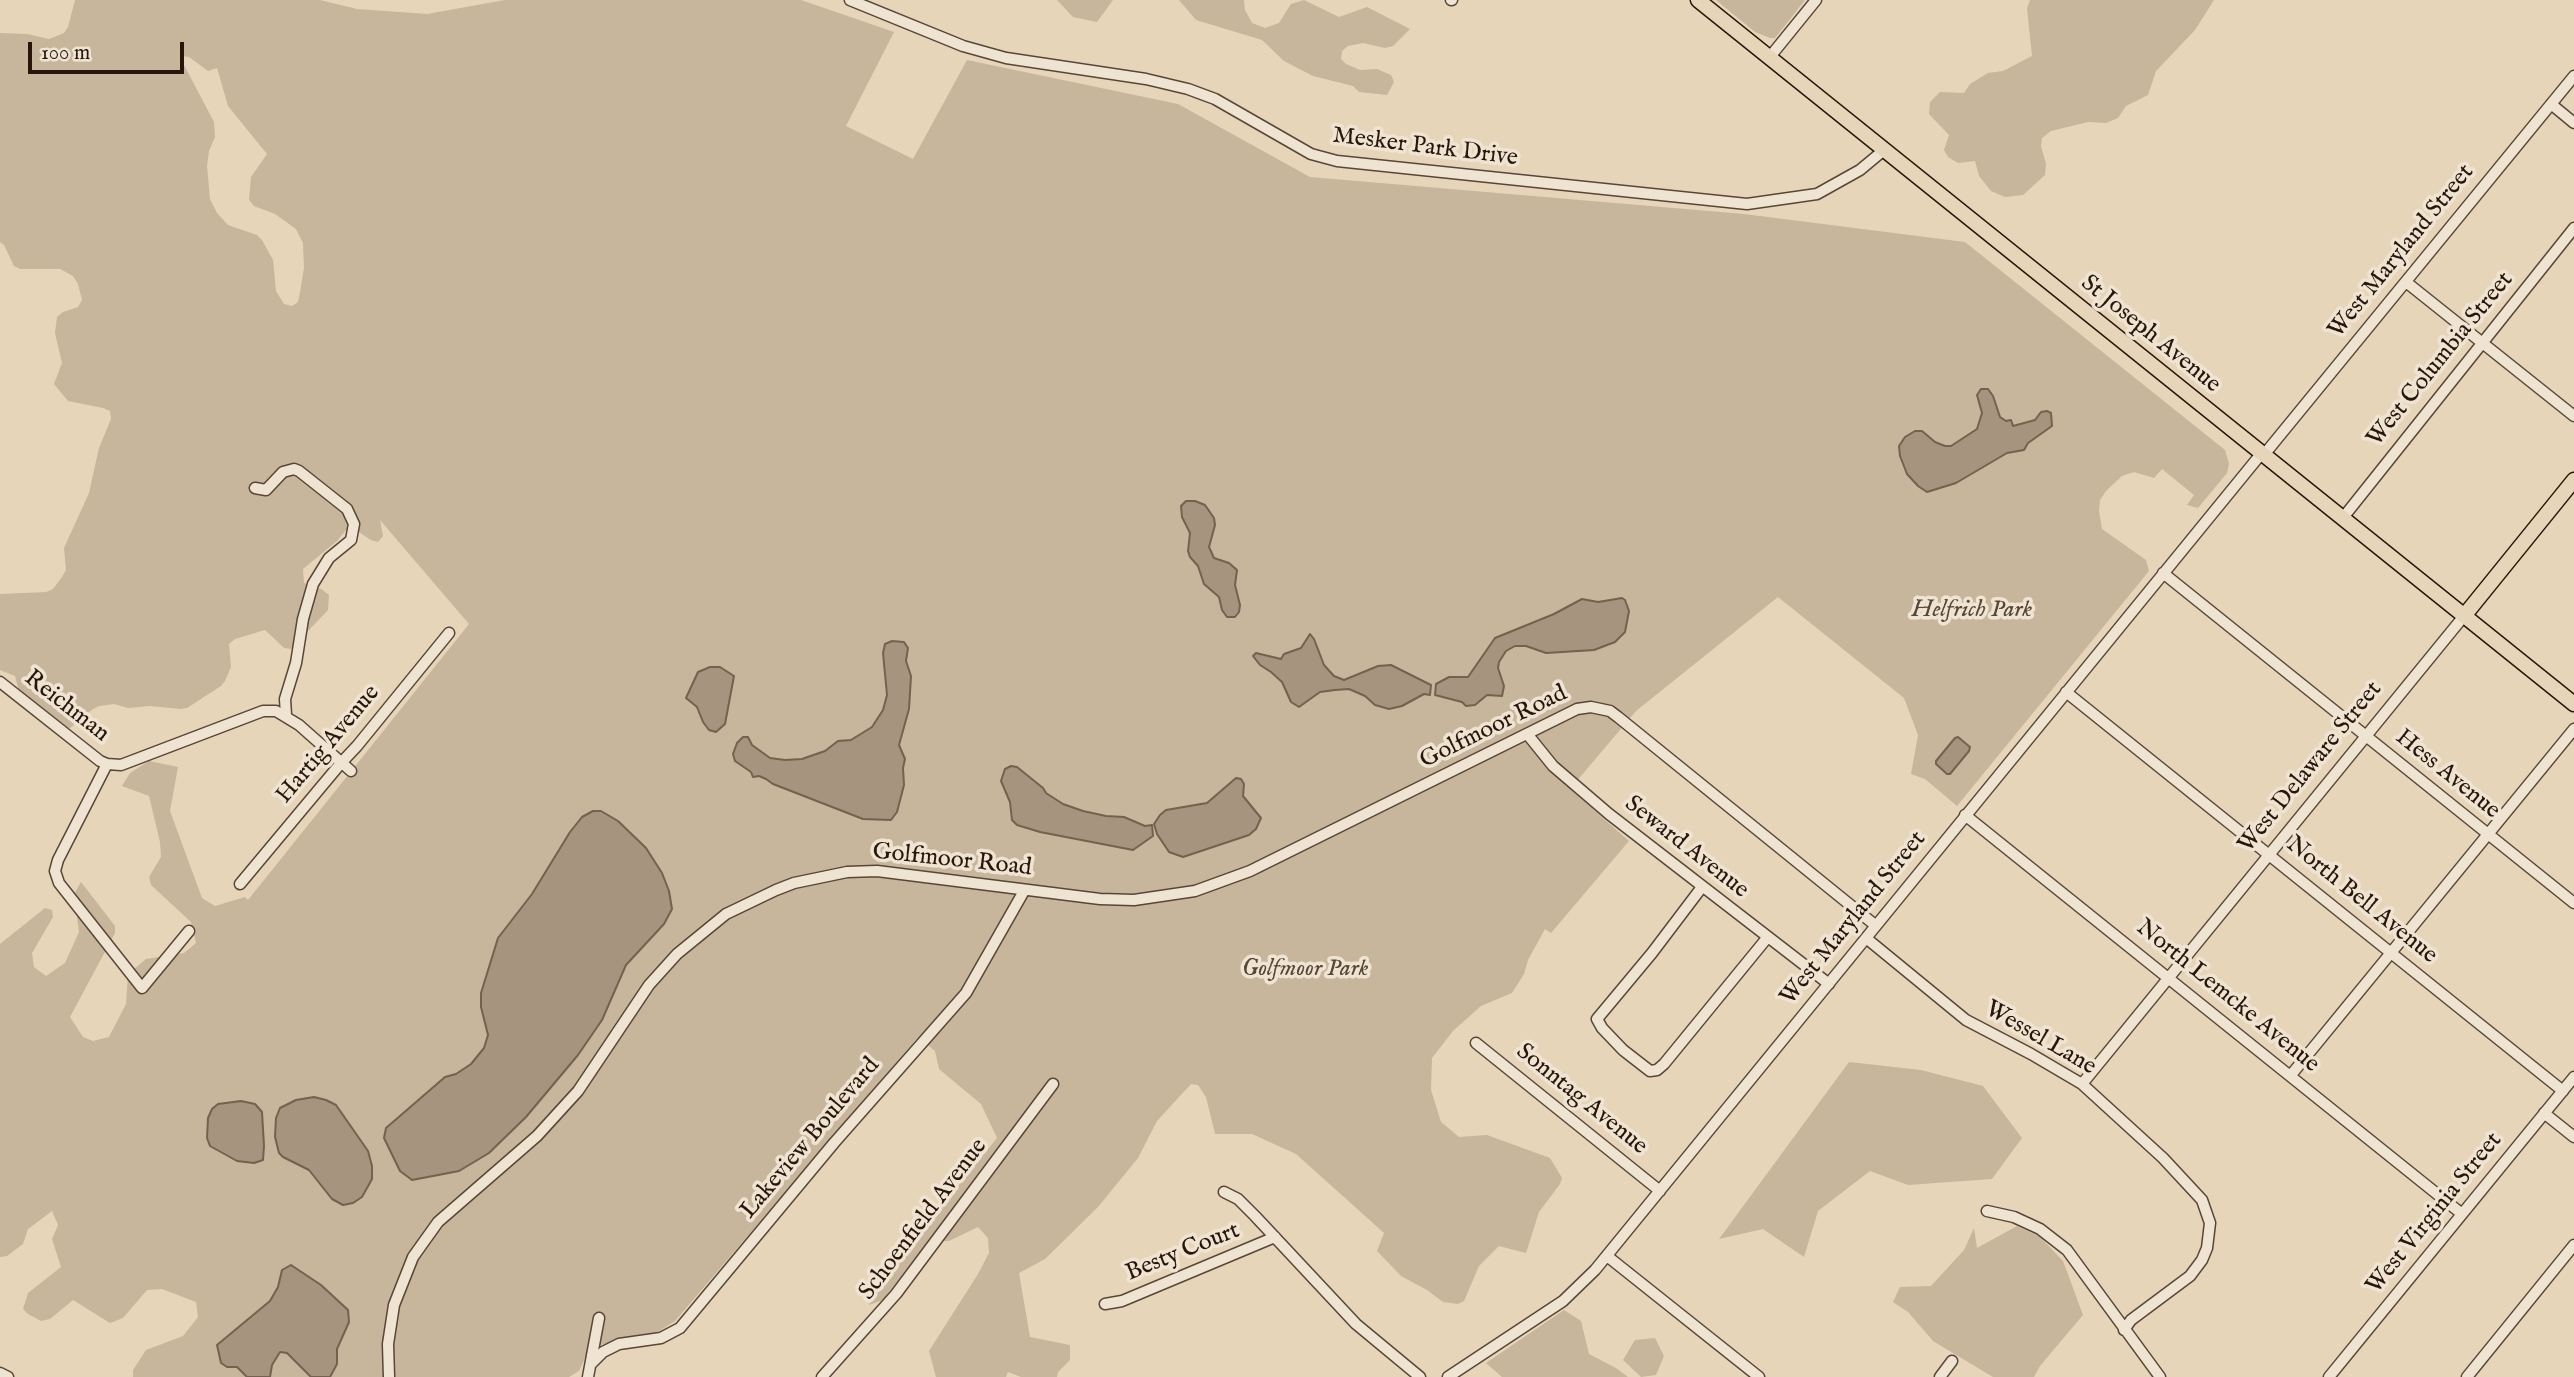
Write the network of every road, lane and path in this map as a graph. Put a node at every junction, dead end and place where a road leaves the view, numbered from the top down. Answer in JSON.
{"nodes":[{"id":1,"x":850,"y":0,"type":"edge"},
{"id":2,"x":1698,"y":0,"type":"edge"},
{"id":3,"x":1816,"y":0,"type":"edge"},
{"id":4,"x":1769,"y":58,"type":"junction"},
{"id":5,"x":2574,"y":76,"type":"edge"},
{"id":6,"x":2551,"y":104,"type":"junction"},
{"id":7,"x":2574,"y":123,"type":"edge"},
{"id":8,"x":1884,"y":150,"type":"junction"},
{"id":9,"x":2574,"y":228,"type":"edge"},
{"id":10,"x":2406,"y":282,"type":"junction"},
{"id":11,"x":2482,"y":343,"type":"junction"},
{"id":12,"x":2574,"y":416,"type":"edge"},
{"id":13,"x":2262,"y":455,"type":"junction"},
{"id":14,"x":2574,"y":480,"type":"edge"},
{"id":15,"x":255,"y":488,"type":"dead end"},
{"id":16,"x":2342,"y":519,"type":"junction"},
{"id":17,"x":2163,"y":573,"type":"junction"},
{"id":18,"x":2464,"y":617,"type":"junction"},
{"id":19,"x":449,"y":633,"type":"dead end"},
{"id":20,"x":0,"y":682,"type":"edge"},
{"id":21,"x":2066,"y":692,"type":"junction"},
{"id":22,"x":2574,"y":704,"type":"edge"},
{"id":23,"x":286,"y":715,"type":"junction"},
{"id":24,"x":2574,"y":730,"type":"edge"},
{"id":25,"x":1528,"y":735,"type":"junction"},
{"id":26,"x":2366,"y":737,"type":"junction"},
{"id":27,"x":341,"y":763,"type":"junction"},
{"id":28,"x":107,"y":764,"type":"junction"},
{"id":29,"x":351,"y":771,"type":"dead end"},
{"id":30,"x":1965,"y":815,"type":"junction"},
{"id":31,"x":2488,"y":834,"type":"junction"},
{"id":32,"x":2269,"y":855,"type":"junction"},
{"id":33,"x":240,"y":884,"type":"dead end"},
{"id":34,"x":1702,"y":887,"type":"junction"},
{"id":35,"x":1024,"y":891,"type":"junction"},
{"id":36,"x":2574,"y":903,"type":"edge"},
{"id":37,"x":1875,"y":925,"type":"junction"},
{"id":38,"x":188,"y":931,"type":"dead end"},
{"id":39,"x":1767,"y":938,"type":"junction"},
{"id":40,"x":1866,"y":938,"type":"junction"},
{"id":41,"x":2391,"y":953,"type":"junction"},
{"id":42,"x":2169,"y":977,"type":"junction"},
{"id":43,"x":1829,"y":984,"type":"junction"},
{"id":44,"x":1476,"y":1043,"type":"dead end"},
{"id":45,"x":2291,"y":1075,"type":"junction"},
{"id":46,"x":2574,"y":1077,"type":"edge"},
{"id":47,"x":1053,"y":1084,"type":"dead end"},
{"id":48,"x":2082,"y":1084,"type":"junction"},
{"id":49,"x":2563,"y":1091,"type":"junction"},
{"id":50,"x":2544,"y":1113,"type":"junction"},
{"id":51,"x":2574,"y":1137,"type":"edge"},
{"id":52,"x":1660,"y":1191,"type":"junction"},
{"id":53,"x":1224,"y":1192,"type":"dead end"},
{"id":54,"x":1987,"y":1211,"type":"dead end"},
{"id":55,"x":2462,"y":1214,"type":"junction"},
{"id":56,"x":1275,"y":1237,"type":"junction"},
{"id":57,"x":2574,"y":1245,"type":"edge"},
{"id":58,"x":1607,"y":1255,"type":"junction"},
{"id":59,"x":1105,"y":1304,"type":"dead end"},
{"id":60,"x":599,"y":1318,"type":"dead end"},
{"id":61,"x":2124,"y":1329,"type":"junction"},
{"id":62,"x":1952,"y":1361,"type":"dead end"},
{"id":63,"x":591,"y":1364,"type":"junction"},
{"id":64,"x":0,"y":1373,"type":"edge"},
{"id":65,"x":8,"y":1377,"type":"edge"},
{"id":66,"x":389,"y":1377,"type":"edge"},
{"id":67,"x":588,"y":1377,"type":"edge"},
{"id":68,"x":822,"y":1377,"type":"edge"},
{"id":69,"x":1420,"y":1377,"type":"edge"},
{"id":70,"x":1448,"y":1377,"type":"edge"},
{"id":71,"x":1759,"y":1377,"type":"edge"},
{"id":72,"x":1940,"y":1377,"type":"edge"},
{"id":73,"x":2160,"y":1377,"type":"edge"},
{"id":74,"x":2329,"y":1377,"type":"edge"},
{"id":75,"x":2467,"y":1377,"type":"edge"}],
"edges":[{"from":1,"to":8,"type":"street","name":"Mesker Park Drive"},
{"from":2,"to":4,"type":"main road","name":"St Joseph Avenue"},
{"from":3,"to":4,"type":"street"},
{"from":4,"to":8,"type":"main road","name":"St Joseph Avenue"},
{"from":5,"to":6,"type":"street","name":"West Maryland Street"},
{"from":6,"to":7,"type":"street"},
{"from":6,"to":10,"type":"street","name":"West Maryland Street"},
{"from":8,"to":13,"type":"main road","name":"St Joseph Avenue"},
{"from":9,"to":11,"type":"street","name":"West Columbia Street"},
{"from":10,"to":11,"type":"street"},
{"from":10,"to":13,"type":"street","name":"West Maryland Street"},
{"from":11,"to":12,"type":"street"},
{"from":11,"to":16,"type":"street","name":"West Columbia Street"},
{"from":13,"to":16,"type":"main road","name":"St Joseph Avenue"},
{"from":13,"to":17,"type":"street","name":"West Maryland Street"},
{"from":14,"to":18,"type":"main road","name":"West Delaware Street"},
{"from":15,"to":23,"type":"street"},
{"from":16,"to":18,"type":"main road","name":"St Joseph Avenue"},
{"from":17,"to":21,"type":"street","name":"West Maryland Street"},
{"from":17,"to":26,"type":"street","name":"Hess Avenue"},
{"from":18,"to":22,"type":"main road","name":"St Joseph Avenue"},
{"from":18,"to":26,"type":"street","name":"West Delaware Street"},
{"from":19,"to":27,"type":"street","name":"Hartig Avenue"},
{"from":20,"to":28,"type":"street","name":"Reichman"},
{"from":21,"to":30,"type":"street","name":"West Maryland Street"},
{"from":21,"to":32,"type":"street","name":"North Bell Avenue"},
{"from":23,"to":27,"type":"street"},
{"from":23,"to":28,"type":"street"},
{"from":24,"to":31,"type":"street"},
{"from":25,"to":34,"type":"street","name":"Seward Avenue"},
{"from":25,"to":35,"type":"street","name":"Golfmoor Road"},
{"from":25,"to":37,"type":"street","name":"Golfmoor Road"},
{"from":26,"to":31,"type":"street","name":"Hess Avenue"},
{"from":26,"to":32,"type":"street","name":"West Delaware Street"},
{"from":27,"to":29,"type":"street"},
{"from":27,"to":33,"type":"street","name":"Hartig Avenue"},
{"from":28,"to":38,"type":"street"},
{"from":30,"to":37,"type":"street","name":"West Maryland Street"},
{"from":30,"to":42,"type":"street","name":"North Lemcke Avenue"},
{"from":31,"to":36,"type":"street","name":"Hess Avenue"},
{"from":31,"to":41,"type":"street"},
{"from":32,"to":41,"type":"street","name":"North Bell Avenue"},
{"from":32,"to":42,"type":"street","name":"West Delaware Street"},
{"from":34,"to":39,"type":"street","name":"Seward Avenue"},
{"from":34,"to":39,"type":"street"},
{"from":35,"to":63,"type":"street","name":"Lakeview Boulevard"},
{"from":35,"to":66,"type":"street","name":"Golfmoor Road"},
{"from":37,"to":40,"type":"street","name":"West Maryland Street"},
{"from":39,"to":43,"type":"street","name":"Seward Avenue"},
{"from":40,"to":43,"type":"street","name":"West Maryland Street"},
{"from":40,"to":48,"type":"street","name":"Wessel Lane"},
{"from":41,"to":45,"type":"street"},
{"from":41,"to":49,"type":"street","name":"North Bell Avenue"},
{"from":42,"to":45,"type":"street","name":"North Lemcke Avenue"},
{"from":42,"to":48,"type":"street","name":"West Delaware Street"},
{"from":43,"to":52,"type":"street","name":"West Maryland Street"},
{"from":44,"to":52,"type":"street","name":"Sonntag Avenue"},
{"from":45,"to":55,"type":"street","name":"North Lemcke Avenue"},
{"from":46,"to":49,"type":"street","name":"West Virginia Street"},
{"from":47,"to":68,"type":"street","name":"Schoenfield Avenue"},
{"from":48,"to":61,"type":"street","name":"Wessel Lane"},
{"from":49,"to":50,"type":"street","name":"West Virginia Street"},
{"from":50,"to":51,"type":"street"},
{"from":50,"to":55,"type":"street","name":"West Virginia Street"},
{"from":52,"to":58,"type":"street","name":"West Maryland Street"},
{"from":53,"to":56,"type":"street"},
{"from":54,"to":61,"type":"street"},
{"from":55,"to":74,"type":"street","name":"West Virginia Street"},
{"from":56,"to":59,"type":"street","name":"Besty Court"},
{"from":56,"to":69,"type":"street"},
{"from":57,"to":75,"type":"street"},
{"from":58,"to":70,"type":"street","name":"West Maryland Street"},
{"from":58,"to":71,"type":"street"},
{"from":60,"to":63,"type":"street"},
{"from":61,"to":73,"type":"street"},
{"from":62,"to":72,"type":"street"},
{"from":63,"to":67,"type":"street"},
{"from":64,"to":65,"type":"street"}]}
